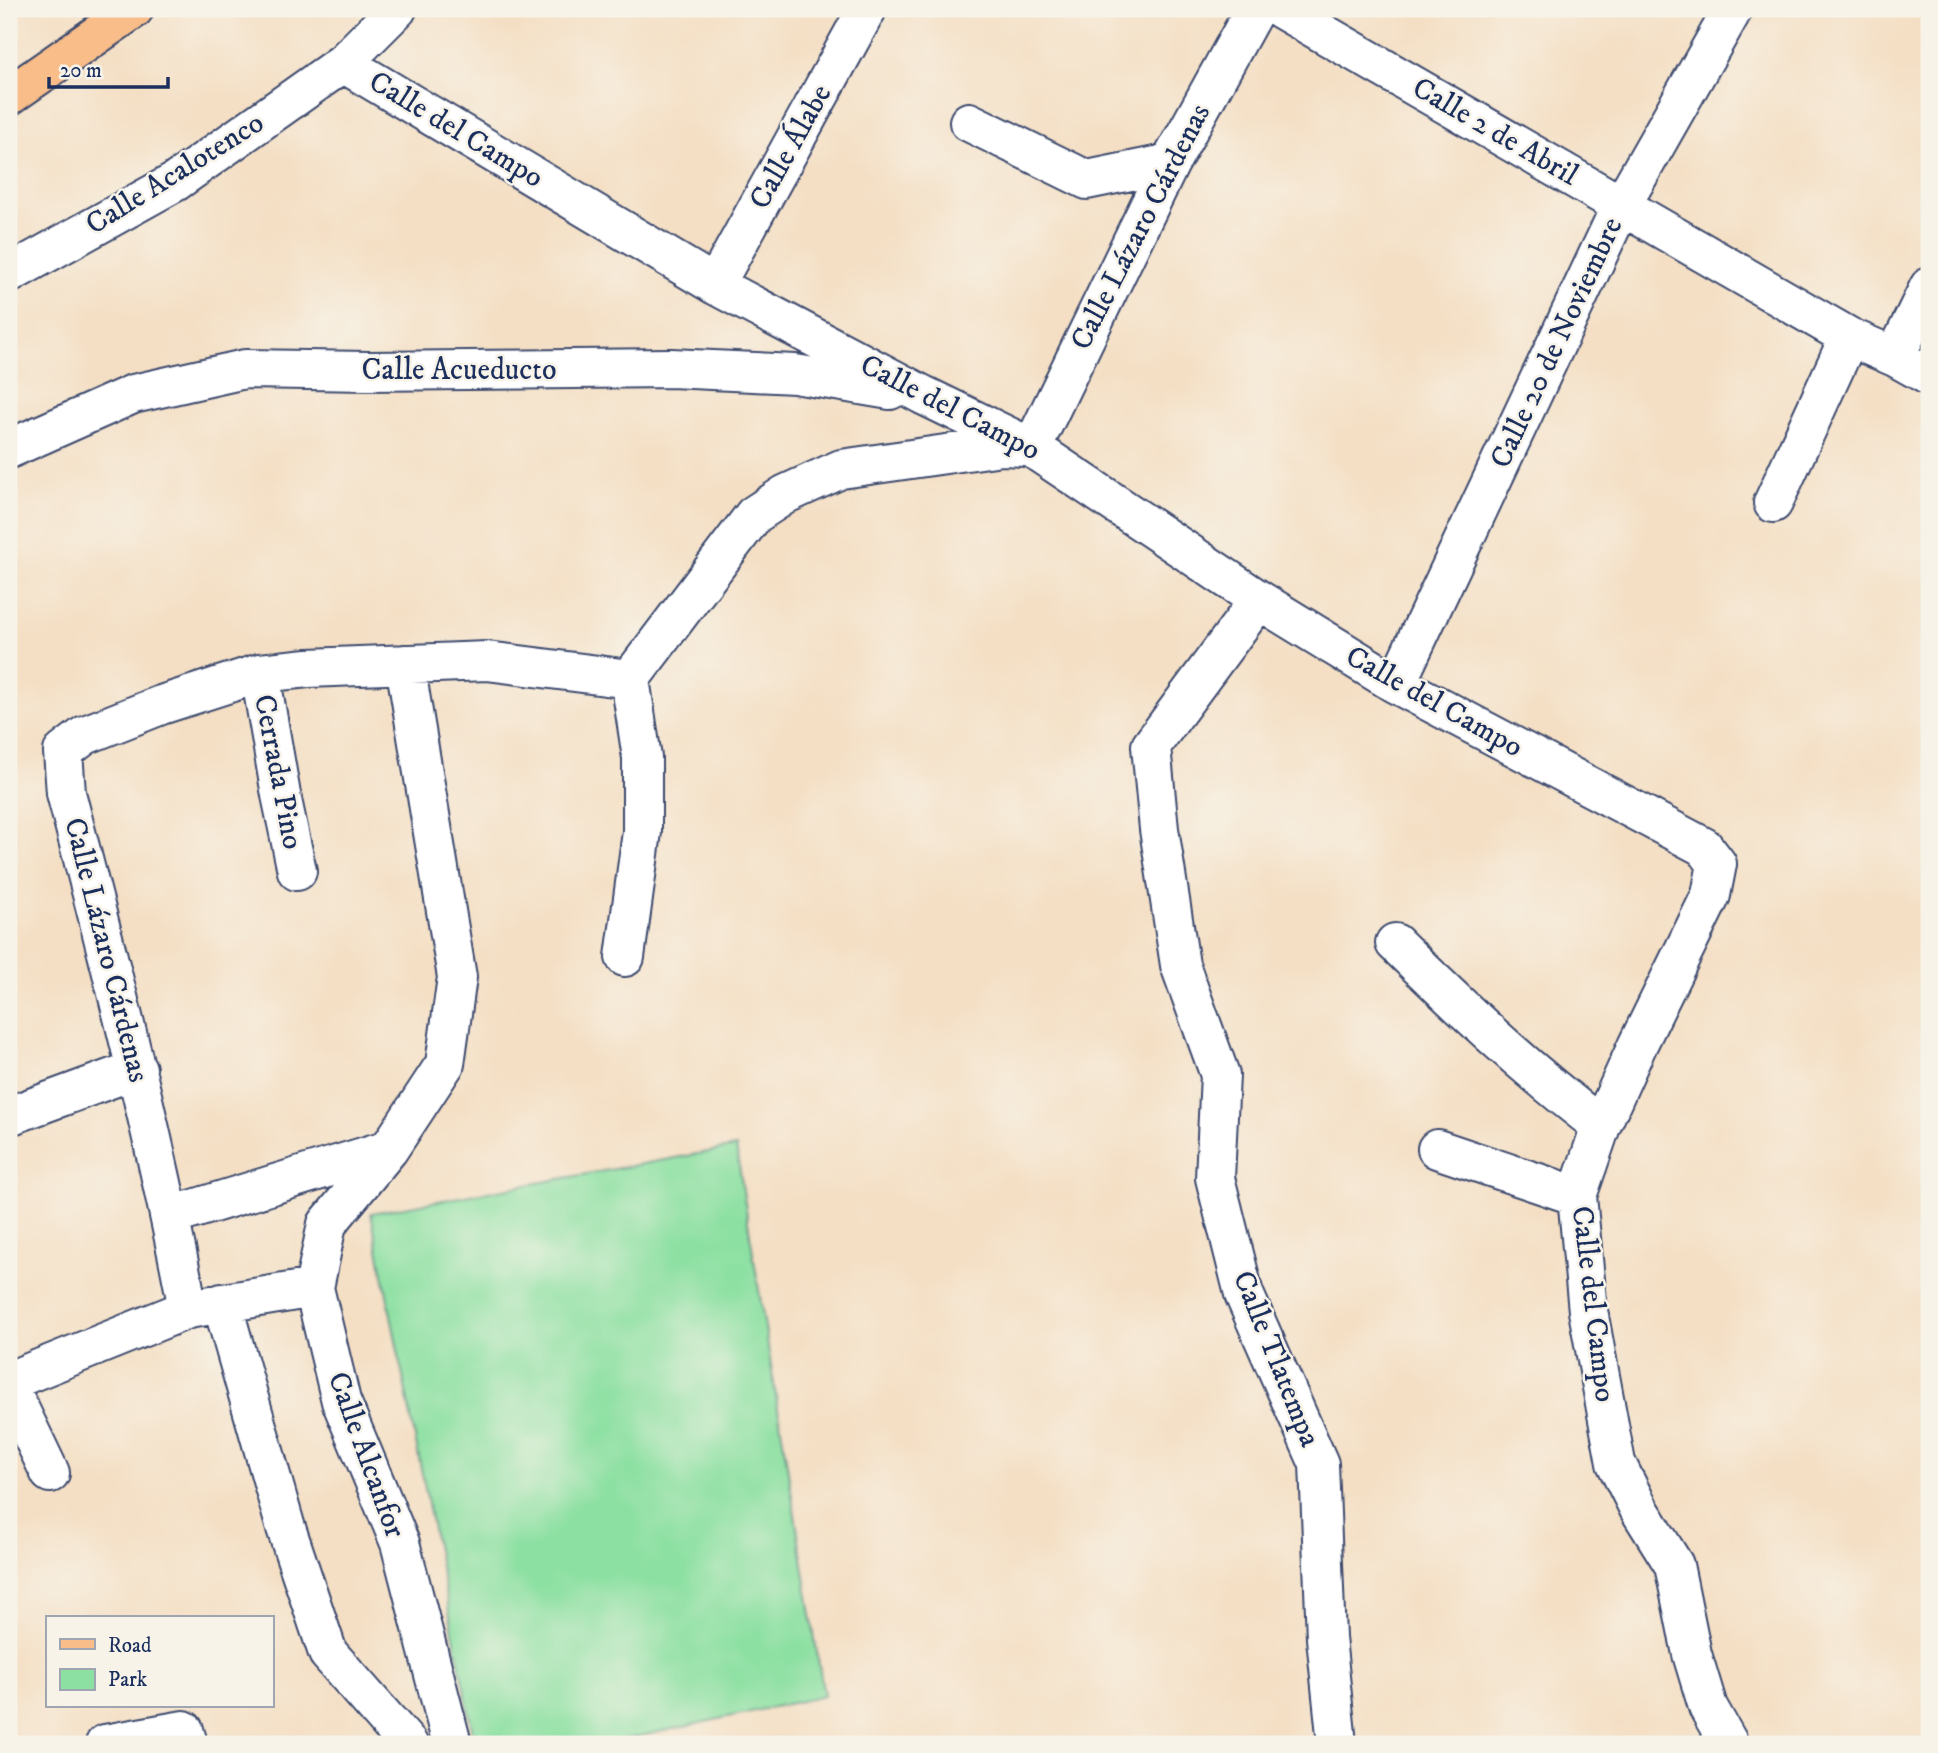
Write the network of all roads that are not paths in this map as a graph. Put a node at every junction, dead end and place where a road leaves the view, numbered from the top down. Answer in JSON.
{"nodes":[{"id":1,"x":134,"y":9,"type":"edge"},
{"id":2,"x":397,"y":9,"type":"edge"},
{"id":3,"x":867,"y":9,"type":"edge"},
{"id":4,"x":1255,"y":9,"type":"edge"},
{"id":5,"x":1281,"y":9,"type":"edge"},
{"id":6,"x":1732,"y":9,"type":"edge"},
{"id":7,"x":343,"y":63,"type":"junction"},
{"id":8,"x":9,"y":96,"type":"edge"},
{"id":9,"x":969,"y":122,"type":"dead end"},
{"id":10,"x":1170,"y":163,"type":"junction"},
{"id":11,"x":1621,"y":206,"type":"junction"},
{"id":12,"x":9,"y":274,"type":"edge"},
{"id":13,"x":715,"y":285,"type":"junction"},
{"id":14,"x":1929,"y":287,"type":"edge"},
{"id":15,"x":1849,"y":337,"type":"junction"},
{"id":16,"x":1895,"y":357,"type":"junction"},
{"id":17,"x":1929,"y":376,"type":"edge"},
{"id":18,"x":923,"y":395,"type":"junction"},
{"id":19,"x":1032,"y":448,"type":"junction"},
{"id":20,"x":9,"y":449,"type":"edge"},
{"id":21,"x":1773,"y":503,"type":"dead end"},
{"id":22,"x":1259,"y":600,"type":"junction"},
{"id":23,"x":405,"y":664,"type":"junction"},
{"id":24,"x":260,"y":673,"type":"junction"},
{"id":25,"x":630,"y":679,"type":"junction"},
{"id":26,"x":1396,"y":684,"type":"junction"},
{"id":27,"x":297,"y":871,"type":"dead end"},
{"id":28,"x":1395,"y":943,"type":"dead end"},
{"id":29,"x":625,"y":957,"type":"dead end"},
{"id":30,"x":137,"y":1069,"type":"junction"},
{"id":31,"x":9,"y":1116,"type":"edge"},
{"id":32,"x":1601,"y":1126,"type":"junction"},
{"id":33,"x":389,"y":1149,"type":"junction"},
{"id":34,"x":1437,"y":1149,"type":"dead end"},
{"id":35,"x":1577,"y":1196,"type":"junction"},
{"id":36,"x":171,"y":1216,"type":"junction"},
{"id":37,"x":314,"y":1288,"type":"junction"},
{"id":38,"x":205,"y":1306,"type":"junction"},
{"id":39,"x":9,"y":1381,"type":"edge"},
{"id":40,"x":9,"y":1387,"type":"edge"},
{"id":41,"x":50,"y":1473,"type":"dead end"},
{"id":42,"x":105,"y":1744,"type":"edge"},
{"id":43,"x":188,"y":1744,"type":"edge"},
{"id":44,"x":408,"y":1744,"type":"edge"},
{"id":45,"x":452,"y":1744,"type":"edge"},
{"id":46,"x":1337,"y":1744,"type":"edge"},
{"id":47,"x":1729,"y":1744,"type":"edge"}],
"edges":[{"from":1,"to":8,"type":"main road"},
{"from":2,"to":7,"type":"street","name":"Calle Acalotenco"},
{"from":3,"to":13,"type":"street","name":"Calle Álabe"},
{"from":4,"to":10,"type":"street","name":"Calle Lázaro Cárdenas"},
{"from":5,"to":11,"type":"street","name":"Calle 2 de Abril"},
{"from":6,"to":11,"type":"street","name":"Calle 20 de Noviembre"},
{"from":7,"to":12,"type":"street","name":"Calle Acalotenco"},
{"from":7,"to":13,"type":"street","name":"Calle del Campo"},
{"from":9,"to":10,"type":"street"},
{"from":10,"to":19,"type":"street","name":"Calle Lázaro Cárdenas"},
{"from":11,"to":15,"type":"street","name":"Calle 2 de Abril"},
{"from":11,"to":26,"type":"street","name":"Calle 20 de Noviembre"},
{"from":13,"to":18,"type":"street","name":"Calle del Campo"},
{"from":14,"to":16,"type":"street"},
{"from":15,"to":16,"type":"street","name":"Calle 2 de Abril"},
{"from":15,"to":21,"type":"street"},
{"from":16,"to":17,"type":"street","name":"Calle 2 de Abril"},
{"from":18,"to":19,"type":"street","name":"Calle del Campo"},
{"from":18,"to":20,"type":"street","name":"Calle Acueducto"},
{"from":19,"to":22,"type":"street","name":"Calle del Campo"},
{"from":19,"to":25,"type":"street"},
{"from":22,"to":26,"type":"street","name":"Calle del Campo"},
{"from":22,"to":46,"type":"street","name":"Calle Tlatempa"},
{"from":23,"to":24,"type":"street","name":"Calle Lázaro Cárdenas"},
{"from":23,"to":25,"type":"street","name":"Calle Lázaro Cárdenas"},
{"from":23,"to":33,"type":"street"},
{"from":24,"to":27,"type":"street","name":"Cerrada Pino"},
{"from":24,"to":30,"type":"street","name":"Calle Lázaro Cárdenas"},
{"from":25,"to":29,"type":"street"},
{"from":26,"to":32,"type":"street","name":"Calle del Campo"},
{"from":28,"to":32,"type":"street"},
{"from":30,"to":31,"type":"street"},
{"from":30,"to":36,"type":"street","name":"Calle Lázaro Cárdenas"},
{"from":32,"to":35,"type":"street","name":"Calle del Campo"},
{"from":33,"to":36,"type":"street"},
{"from":33,"to":37,"type":"street"},
{"from":34,"to":35,"type":"street"},
{"from":35,"to":47,"type":"street","name":"Calle del Campo"},
{"from":36,"to":38,"type":"street","name":"Calle Lázaro Cárdenas"},
{"from":37,"to":38,"type":"street"},
{"from":37,"to":45,"type":"street","name":"Calle Alcanfor"},
{"from":38,"to":39,"type":"street"},
{"from":38,"to":44,"type":"street","name":"Calle Lázaro Cárdenas"},
{"from":40,"to":41,"type":"street"},
{"from":42,"to":43,"type":"street"}]}
